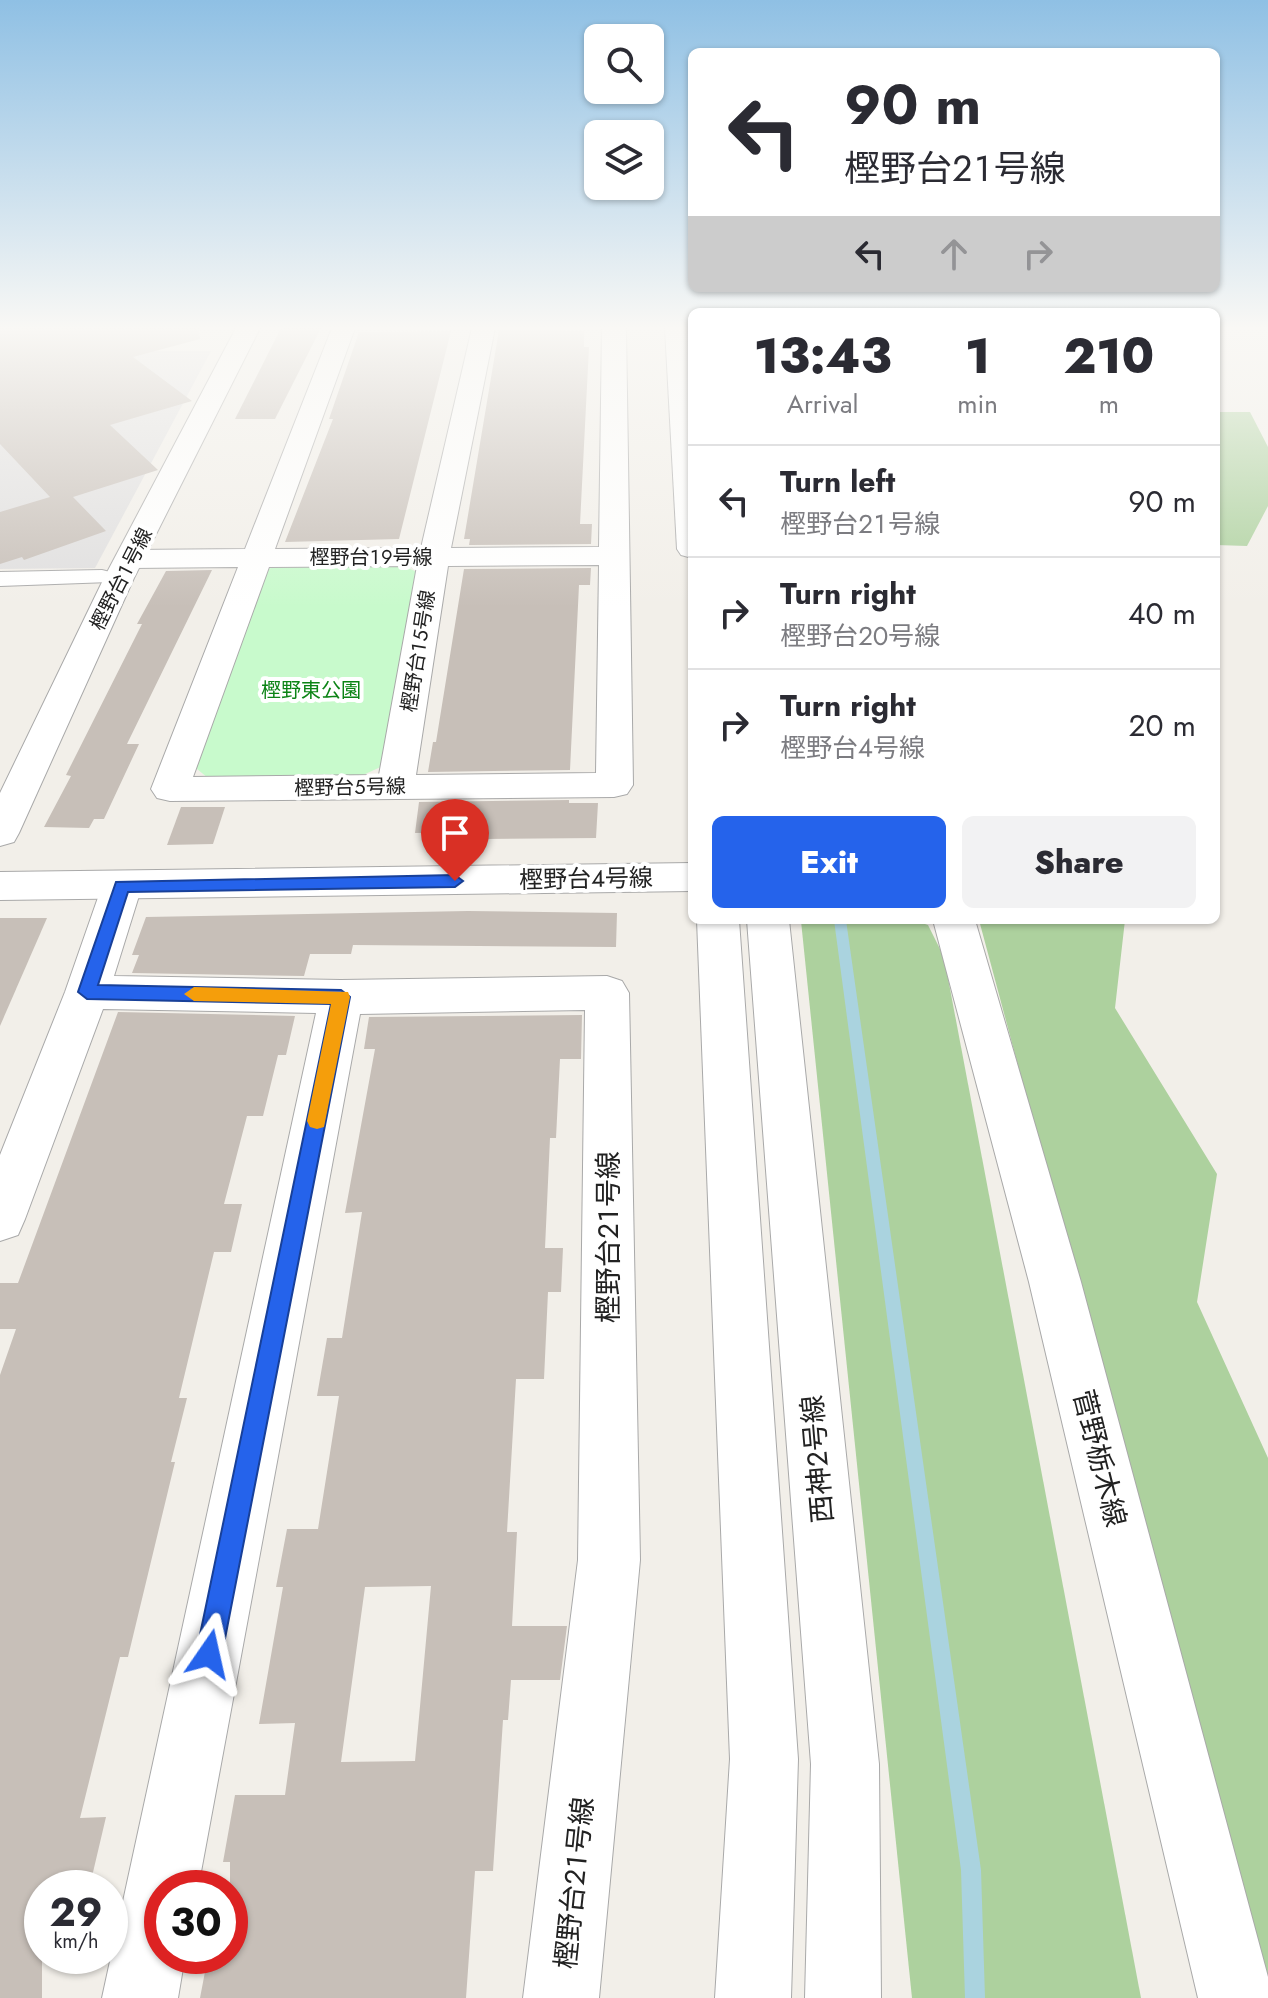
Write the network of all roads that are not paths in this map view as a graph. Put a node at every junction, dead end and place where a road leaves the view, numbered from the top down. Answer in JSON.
{"nodes":[{"id":1,"x":201,"y":421,"type":"edge"},
{"id":2,"x":308,"y":421,"type":"edge"},
{"id":3,"x":463,"y":421,"type":"edge"},
{"id":4,"x":613,"y":421,"type":"edge"},
{"id":5,"x":683,"y":421,"type":"edge"},
{"id":6,"x":688,"y":494,"type":"edge"},
{"id":7,"x":434,"y":556,"type":"junction"},
{"id":8,"x":612,"y":556,"type":"junction"},
{"id":9,"x":256,"y":558,"type":"junction"},
{"id":10,"x":131,"y":559,"type":"junction"},
{"id":11,"x":102,"y":577,"type":"dead end"},
{"id":12,"x":0,"y":579,"type":"edge"},
{"id":13,"x":396,"y":786,"type":"junction"},
{"id":14,"x":0,"y":833,"type":"edge"},
{"id":15,"x":688,"y":877,"type":"edge"},
{"id":16,"x":0,"y":886,"type":"edge"},
{"id":17,"x":122,"y":886,"type":"junction"},
{"id":18,"x":718,"y":924,"type":"edge"},
{"id":19,"x":768,"y":924,"type":"edge"},
{"id":20,"x":955,"y":924,"type":"edge"},
{"id":21,"x":87,"y":992,"type":"junction"},
{"id":22,"x":341,"y":997,"type":"junction"},
{"id":23,"x":0,"y":1219,"type":"edge"},
{"id":24,"x":140,"y":1998,"type":"edge"},
{"id":25,"x":561,"y":1998,"type":"edge"},
{"id":26,"x":753,"y":1998,"type":"edge"},
{"id":27,"x":843,"y":1998,"type":"edge"},
{"id":28,"x":1236,"y":1998,"type":"edge"}],
"edges":[{"from":1,"to":10,"type":"street","name":"樫野台１号線"},
{"from":2,"to":9,"type":"street","name":"樫野台５号線"},
{"from":3,"to":7,"type":"street","name":"樫野台１５号線"},
{"from":4,"to":8,"type":"street","name":"樫野台５号線"},
{"from":5,"to":6,"type":"street"},
{"from":7,"to":8,"type":"street","name":"樫野台１９号線"},
{"from":7,"to":9,"type":"street","name":"樫野台１９号線"},
{"from":7,"to":13,"type":"street","name":"樫野台１５号線"},
{"from":8,"to":13,"type":"street","name":"樫野台５号線"},
{"from":9,"to":10,"type":"street","name":"樫野台１９号線"},
{"from":9,"to":13,"type":"street","name":"樫野台５号線"},
{"from":10,"to":14,"type":"street","name":"樫野台１号線"},
{"from":11,"to":12,"type":"street"},
{"from":15,"to":17,"type":"street","name":"樫野台４号線"},
{"from":16,"to":17,"type":"street","name":"樫野台４号線"},
{"from":17,"to":21,"type":"street"},
{"from":18,"to":26,"type":"street"},
{"from":19,"to":27,"type":"street","name":"西神２号線"},
{"from":20,"to":28,"type":"street","name":"菅野栃木線"},
{"from":21,"to":22,"type":"street","name":"樫野台２１号線"},
{"from":21,"to":23,"type":"street"},
{"from":22,"to":24,"type":"street"},
{"from":22,"to":25,"type":"street","name":"樫野台２１号線"}]}
